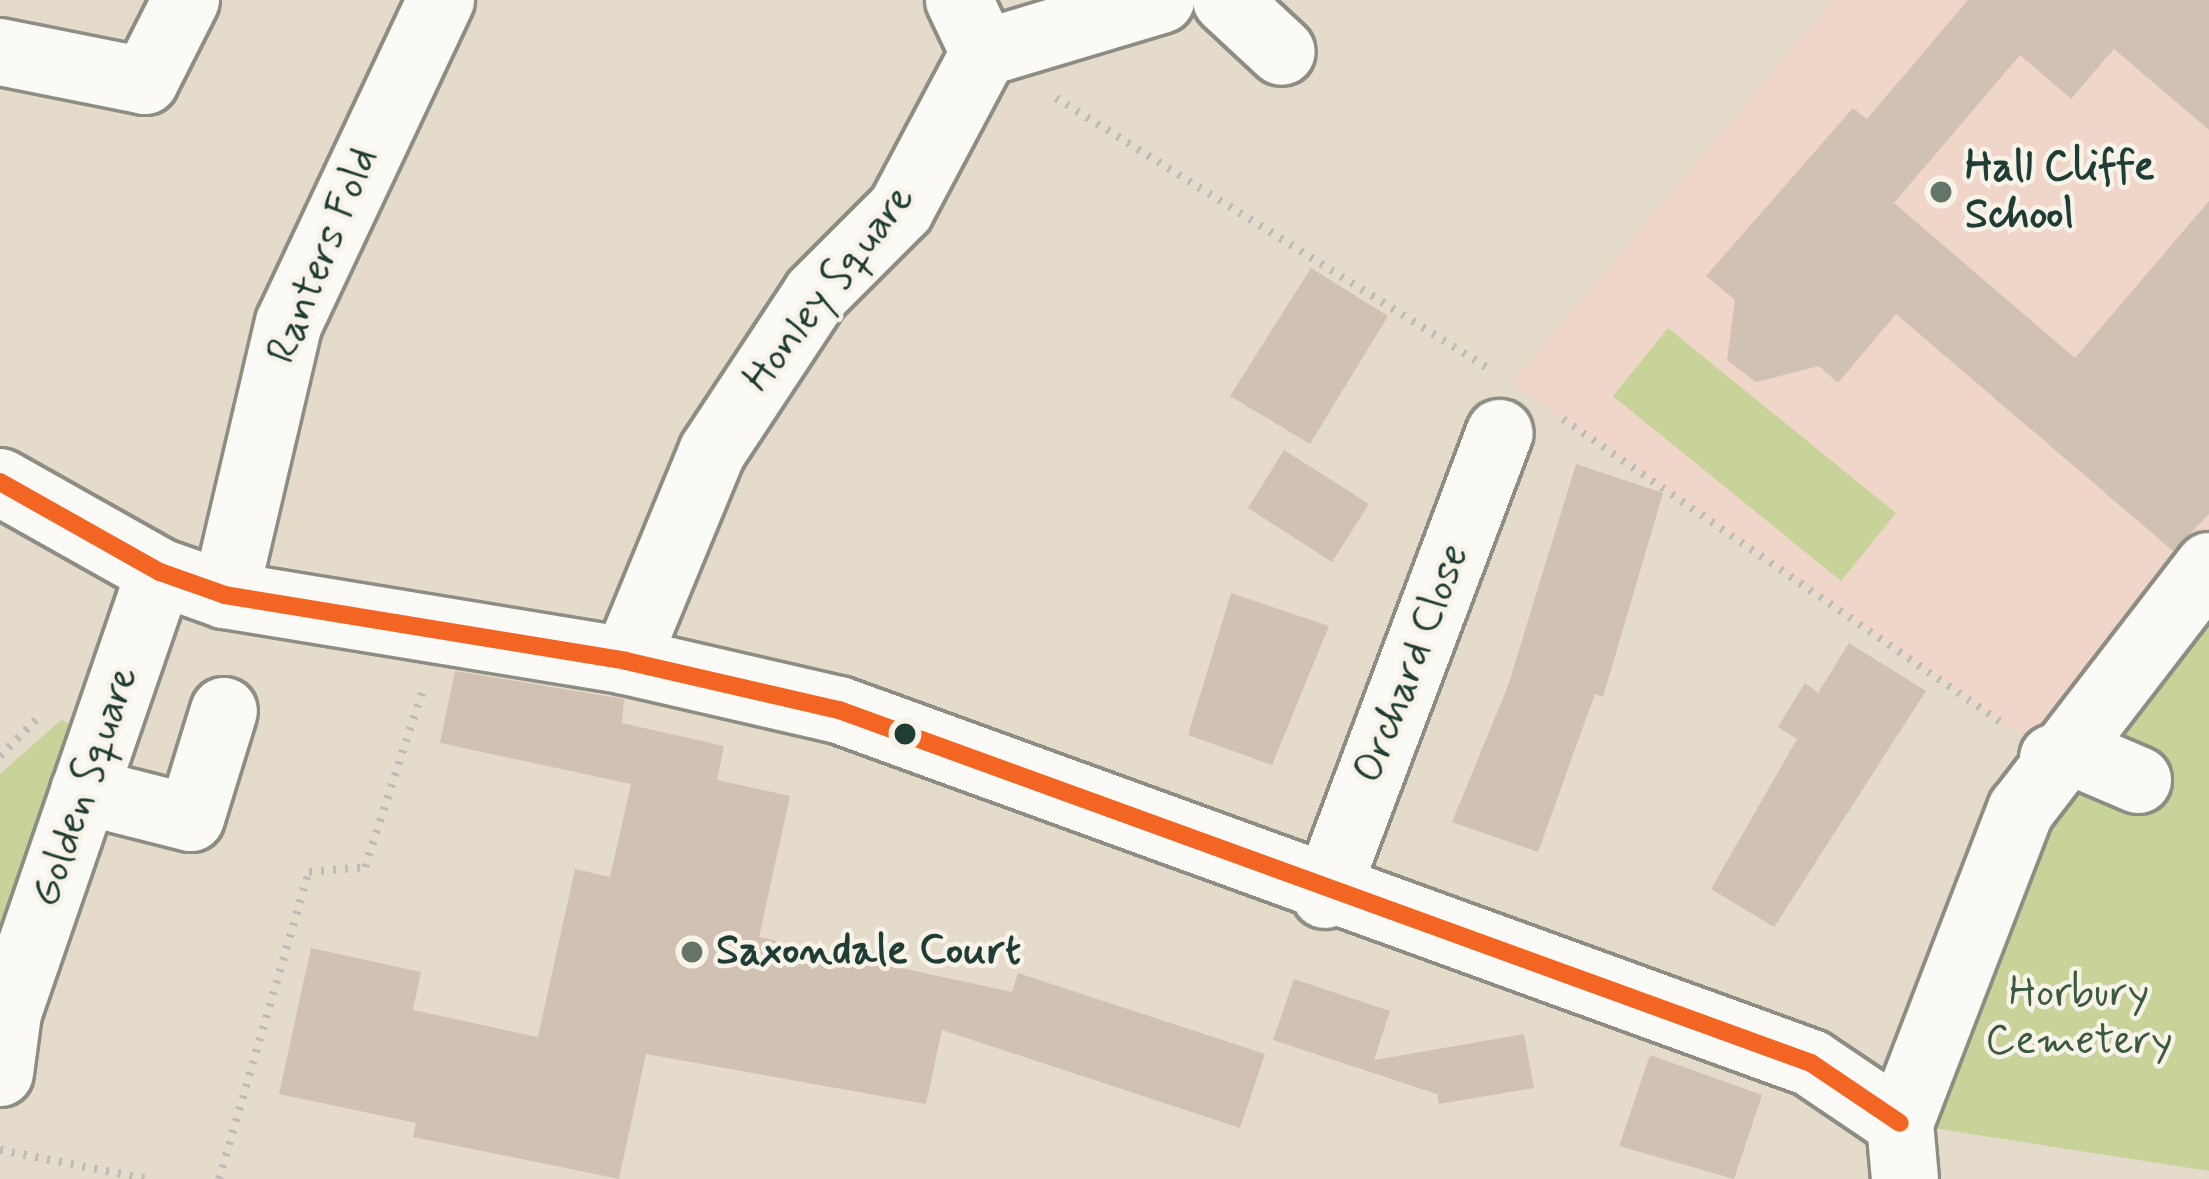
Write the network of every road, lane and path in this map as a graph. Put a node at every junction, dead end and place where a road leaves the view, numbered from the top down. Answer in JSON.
{"nodes":[{"id":1,"x":186,"y":0,"type":"edge"},
{"id":2,"x":441,"y":0,"type":"edge"},
{"id":3,"x":1161,"y":0,"type":"edge"},
{"id":4,"x":1226,"y":0,"type":"edge"},
{"id":5,"x":972,"y":27,"type":"edge"},
{"id":6,"x":0,"y":52,"type":"edge"},
{"id":7,"x":1282,"y":52,"type":"dead end"},
{"id":8,"x":1500,"y":432,"type":"dead end"},
{"id":9,"x":0,"y":482,"type":"edge"},
{"id":10,"x":2209,"y":566,"type":"edge"},
{"id":11,"x":160,"y":572,"type":"junction"},
{"id":12,"x":225,"y":595,"type":"junction"},
{"id":13,"x":442,"y":632,"type":"junction"},
{"id":14,"x":626,"y":661,"type":"junction"},
{"id":15,"x":224,"y":711,"type":"dead end"},
{"id":16,"x":2053,"y":758,"type":"junction"},
{"id":17,"x":2138,"y":781,"type":"dead end"},
{"id":18,"x":84,"y":791,"type":"junction"},
{"id":19,"x":1325,"y":895,"type":"junction"},
{"id":20,"x":0,"y":1073,"type":"edge"},
{"id":21,"x":0,"y":1150,"type":"edge"},
{"id":22,"x":1903,"y":1151,"type":"edge"},
{"id":23,"x":146,"y":1179,"type":"edge"},
{"id":24,"x":219,"y":1179,"type":"edge"}],
"edges":[{"from":1,"to":6,"type":"street"},
{"from":2,"to":12,"type":"street","name":"Ranters Fold"},
{"from":3,"to":5,"type":"street"},
{"from":4,"to":7,"type":"street"},
{"from":5,"to":14,"type":"street","name":"Honley Square"},
{"from":8,"to":19,"type":"street","name":"Orchard Close"},
{"from":9,"to":11,"type":"street"},
{"from":10,"to":16,"type":"street"},
{"from":11,"to":12,"type":"street"},
{"from":11,"to":18,"type":"street","name":"Golden Square"},
{"from":12,"to":13,"type":"street"},
{"from":13,"to":14,"type":"street"},
{"from":13,"to":24,"type":"path"},
{"from":14,"to":19,"type":"street"},
{"from":15,"to":18,"type":"street"},
{"from":16,"to":17,"type":"street"},
{"from":16,"to":22,"type":"street"},
{"from":18,"to":20,"type":"street","name":"Golden Square"},
{"from":19,"to":22,"type":"street"},
{"from":21,"to":23,"type":"path"}]}
